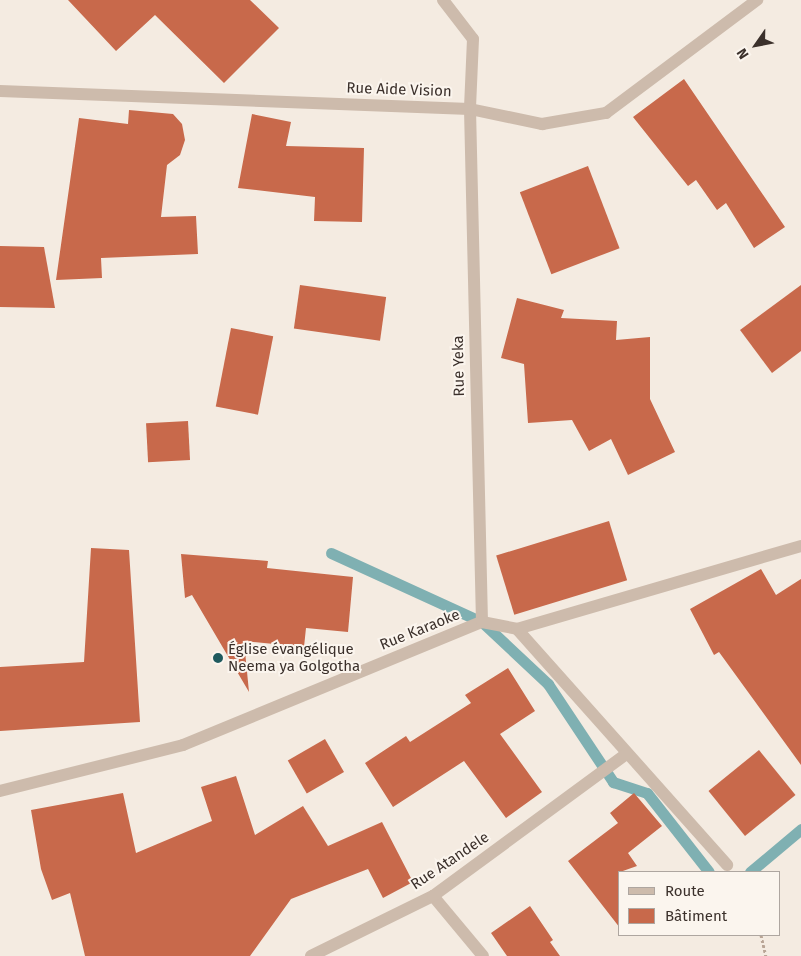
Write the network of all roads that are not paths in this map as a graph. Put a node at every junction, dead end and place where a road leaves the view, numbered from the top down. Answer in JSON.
{"nodes":[{"id":1,"x":443,"y":0,"type":"edge"},
{"id":2,"x":757,"y":0,"type":"edge"},
{"id":3,"x":0,"y":91,"type":"edge"},
{"id":4,"x":470,"y":109,"type":"junction"},
{"id":5,"x":801,"y":546,"type":"edge"},
{"id":6,"x":482,"y":622,"type":"junction"},
{"id":7,"x":517,"y":629,"type":"junction"},
{"id":8,"x":626,"y":754,"type":"junction"},
{"id":9,"x":0,"y":791,"type":"edge"},
{"id":10,"x":727,"y":865,"type":"dead end"},
{"id":11,"x":432,"y":896,"type":"junction"},
{"id":12,"x":311,"y":956,"type":"edge"},
{"id":13,"x":484,"y":956,"type":"edge"}],
"edges":[{"from":1,"to":4,"type":"street","name":"Rue Yeka"},
{"from":2,"to":4,"type":"street","name":"Rue Aide Vision"},
{"from":3,"to":4,"type":"street","name":"Rue Aide Vision"},
{"from":4,"to":6,"type":"street","name":"Rue Yeka"},
{"from":5,"to":7,"type":"street","name":"Rue Karaoke"},
{"from":6,"to":7,"type":"street","name":"Rue Karaoke"},
{"from":6,"to":9,"type":"street","name":"Rue Karaoke"},
{"from":7,"to":8,"type":"street"},
{"from":8,"to":10,"type":"street"},
{"from":8,"to":11,"type":"street","name":"Rue Atandele"},
{"from":11,"to":12,"type":"street","name":"Rue Atandele"},
{"from":11,"to":13,"type":"street"}]}
